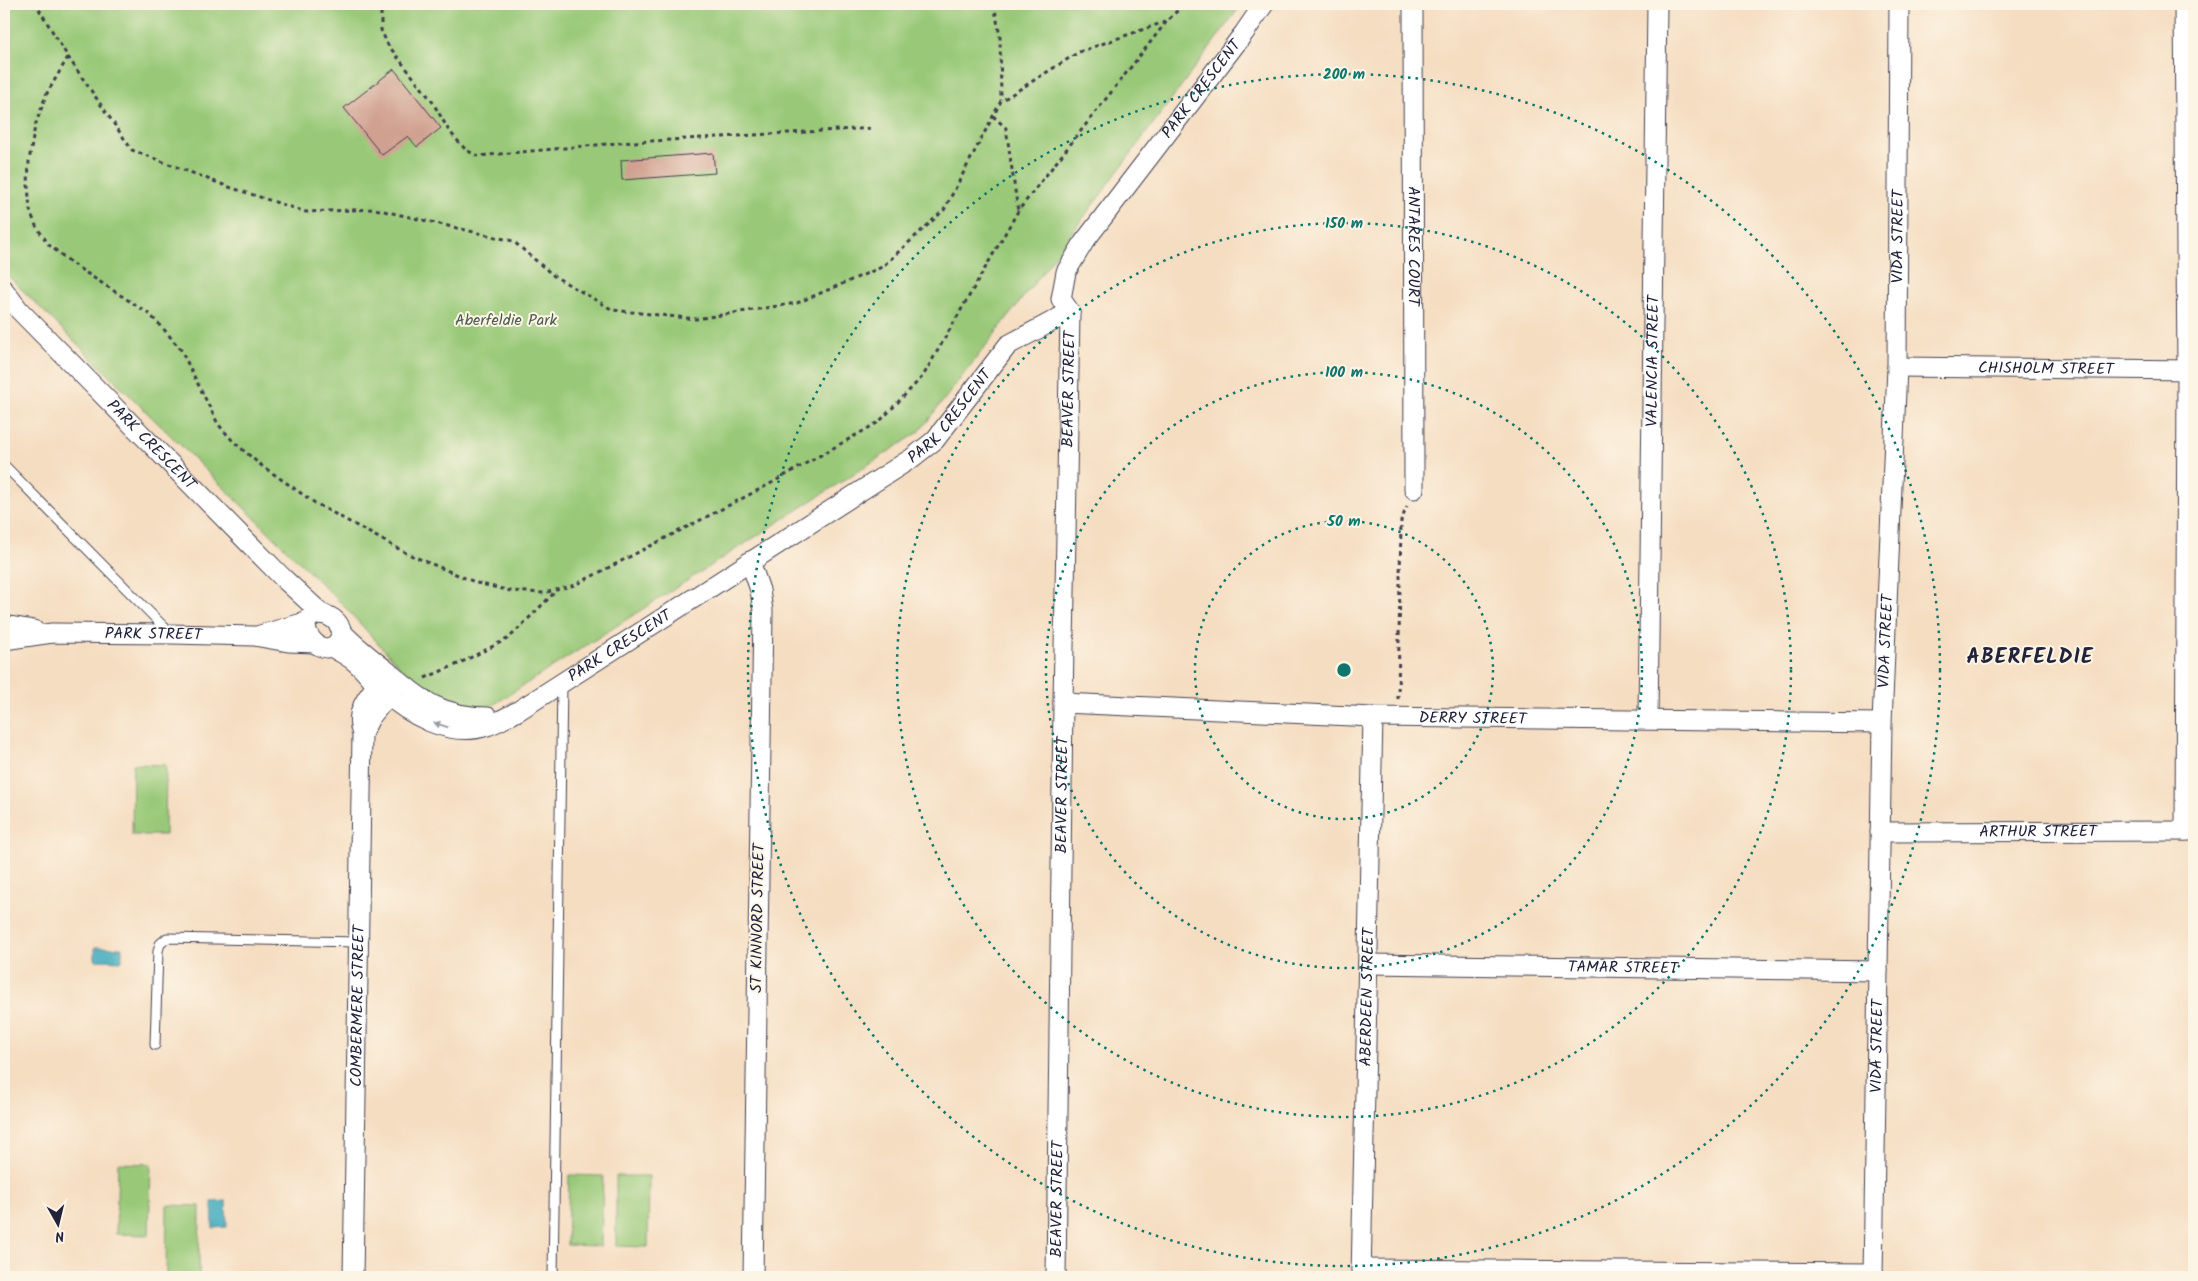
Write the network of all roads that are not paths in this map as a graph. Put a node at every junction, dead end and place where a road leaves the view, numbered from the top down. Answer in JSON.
{"nodes":[{"id":1,"x":1264,"y":4,"type":"edge"},
{"id":2,"x":1413,"y":4,"type":"edge"},
{"id":3,"x":1657,"y":4,"type":"edge"},
{"id":4,"x":1899,"y":4,"type":"edge"},
{"id":5,"x":2184,"y":4,"type":"edge"},
{"id":6,"x":4,"y":290,"type":"edge"},
{"id":7,"x":12,"y":307,"type":"edge"},
{"id":8,"x":1070,"y":312,"type":"junction"},
{"id":9,"x":1897,"y":367,"type":"junction"},
{"id":10,"x":2190,"y":370,"type":"edge"},
{"id":11,"x":4,"y":465,"type":"edge"},
{"id":12,"x":1414,"y":489,"type":"road end"},
{"id":13,"x":750,"y":561,"type":"junction"},
{"id":14,"x":311,"y":618,"type":"junction"},
{"id":15,"x":4,"y":625,"type":"edge"},
{"id":16,"x":52,"y":633,"type":"junction"},
{"id":17,"x":171,"y":634,"type":"junction"},
{"id":18,"x":254,"y":636,"type":"junction"},
{"id":19,"x":4,"y":640,"type":"edge"},
{"id":20,"x":330,"y":641,"type":"junction"},
{"id":21,"x":562,"y":684,"type":"junction"},
{"id":22,"x":392,"y":685,"type":"junction"},
{"id":23,"x":1063,"y":703,"type":"junction"},
{"id":24,"x":1373,"y":717,"type":"junction"},
{"id":25,"x":1648,"y":719,"type":"junction"},
{"id":26,"x":1882,"y":722,"type":"junction"},
{"id":27,"x":2190,"y":831,"type":"edge"},
{"id":28,"x":1880,"y":832,"type":"junction"},
{"id":29,"x":358,"y":942,"type":"junction"},
{"id":30,"x":1368,"y":964,"type":"junction"},
{"id":31,"x":1878,"y":971,"type":"junction"},
{"id":32,"x":155,"y":1045,"type":"dead end"},
{"id":33,"x":1361,"y":1273,"type":"edge"},
{"id":34,"x":1873,"y":1275,"type":"edge"},
{"id":35,"x":353,"y":1277,"type":"edge"},
{"id":36,"x":553,"y":1277,"type":"edge"},
{"id":37,"x":753,"y":1277,"type":"edge"},
{"id":38,"x":1056,"y":1277,"type":"edge"}],
"edges":[{"from":1,"to":8,"type":"street","name":"PARK CRESCENT"},
{"from":2,"to":12,"type":"street","name":"ANTARES COURT"},
{"from":3,"to":25,"type":"street","name":"VALENCIA STREET"},
{"from":4,"to":9,"type":"street","name":"VIDA STREET"},
{"from":5,"to":10,"type":"street"},
{"from":6,"to":7,"type":"street","name":"PARK CRESCENT"},
{"from":7,"to":14,"type":"street","name":"PARK CRESCENT"},
{"from":8,"to":13,"type":"street","name":"PARK CRESCENT"},
{"from":8,"to":23,"type":"street","name":"BEAVER STREET"},
{"from":9,"to":10,"type":"street","name":"CHISHOLM STREET"},
{"from":9,"to":26,"type":"street","name":"VIDA STREET"},
{"from":10,"to":27,"type":"street"},
{"from":11,"to":17,"type":"lane"},
{"from":13,"to":21,"type":"street","name":"PARK CRESCENT"},
{"from":13,"to":37,"type":"street","name":"ST KINNORD STREET"},
{"from":14,"to":18,"type":"street","name":"PARK STREET"},
{"from":14,"to":20,"type":"street","name":"PARK CRESCENT"},
{"from":14,"to":20,"type":"street","name":"PARK CRESCENT"},
{"from":15,"to":16,"type":"street","name":"PARK STREET"},
{"from":16,"to":17,"type":"street","name":"PARK STREET"},
{"from":16,"to":19,"type":"street","name":"PARK STREET"},
{"from":17,"to":18,"type":"street","name":"PARK STREET"},
{"from":18,"to":20,"type":"street","name":"PARK STREET"},
{"from":20,"to":22,"type":"street","name":"PARK CRESCENT"},
{"from":21,"to":22,"type":"street","name":"PARK CRESCENT"},
{"from":21,"to":36,"type":"lane"},
{"from":22,"to":29,"type":"street","name":"COMBERMERE STREET"},
{"from":23,"to":24,"type":"street","name":"DERRY STREET"},
{"from":23,"to":38,"type":"street","name":"BEAVER STREET"},
{"from":24,"to":25,"type":"street","name":"DERRY STREET"},
{"from":24,"to":30,"type":"street","name":"ABERDEEN STREET"},
{"from":25,"to":26,"type":"street","name":"DERRY STREET"},
{"from":26,"to":28,"type":"street","name":"VIDA STREET"},
{"from":27,"to":28,"type":"street","name":"ARTHUR STREET"},
{"from":28,"to":31,"type":"street","name":"VIDA STREET"},
{"from":29,"to":32,"type":"lane"},
{"from":29,"to":35,"type":"street","name":"COMBERMERE STREET"},
{"from":30,"to":31,"type":"street","name":"TAMAR STREET"},
{"from":30,"to":33,"type":"street","name":"ABERDEEN STREET"},
{"from":31,"to":34,"type":"street","name":"VIDA STREET"},
{"from":33,"to":34,"type":"street"}]}
